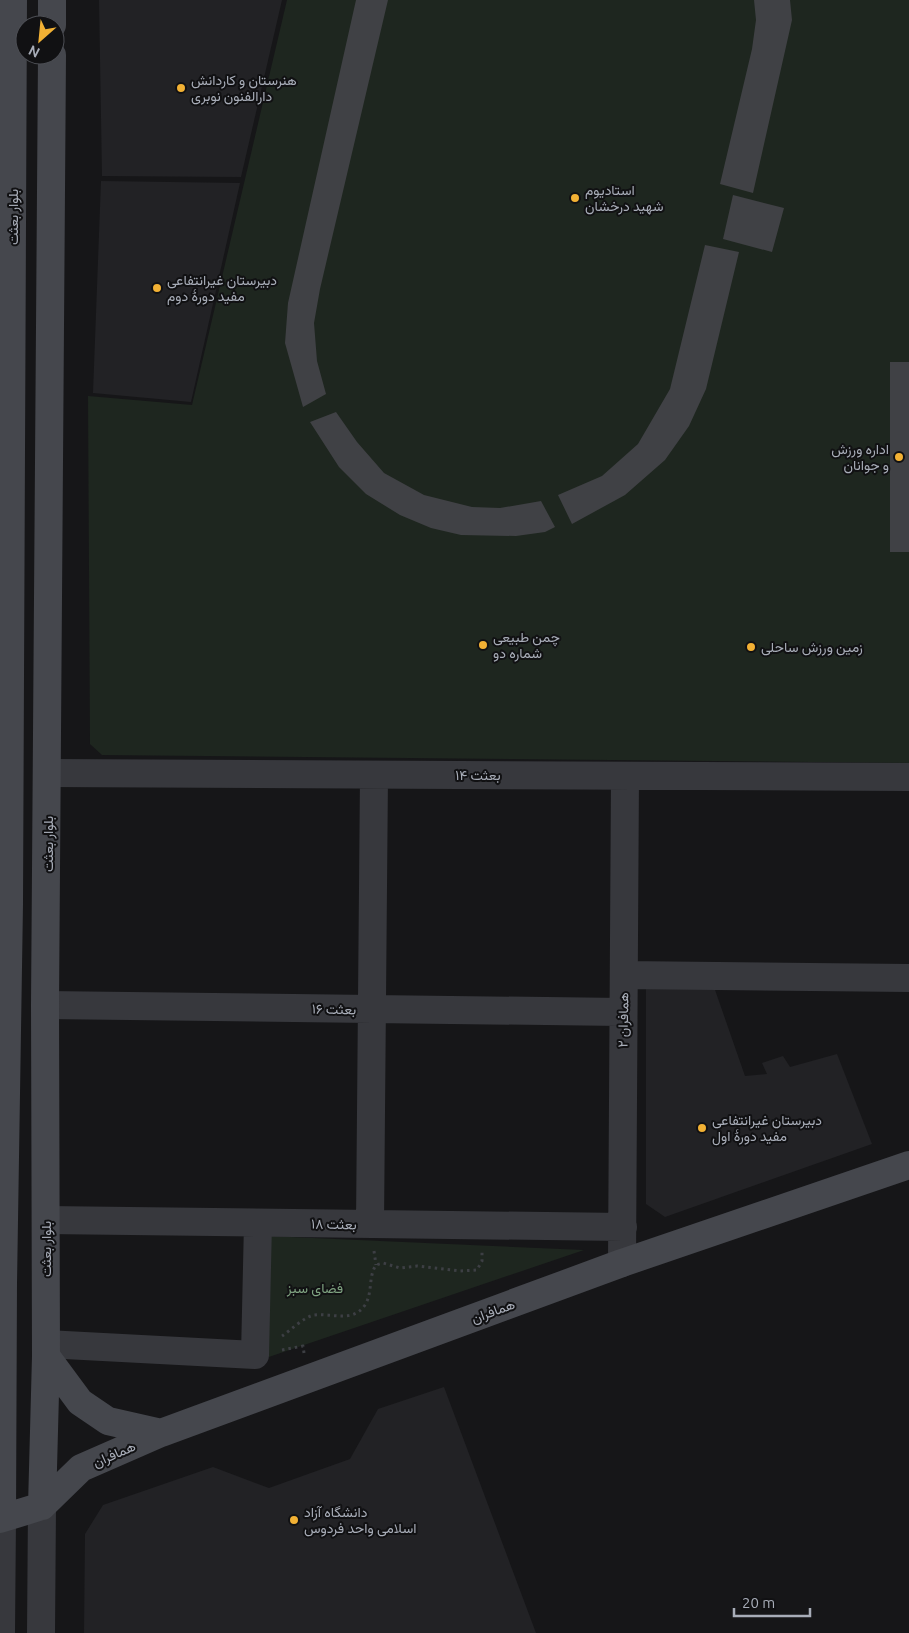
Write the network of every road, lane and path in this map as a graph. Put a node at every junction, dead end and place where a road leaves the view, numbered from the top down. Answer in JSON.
{"nodes":[{"id":1,"x":13,"y":0,"type":"edge"},
{"id":2,"x":52,"y":0,"type":"edge"},
{"id":3,"x":52,"y":15,"type":"edge"},
{"id":4,"x":52,"y":65,"type":"edge"},
{"id":5,"x":6,"y":351,"type":"edge"},
{"id":6,"x":50,"y":352,"type":"junction"},
{"id":7,"x":5,"y":612,"type":"edge"},
{"id":8,"x":48,"y":773,"type":"junction"},
{"id":9,"x":374,"y":775,"type":"junction"},
{"id":10,"x":625,"y":776,"type":"junction"},
{"id":11,"x":909,"y":777,"type":"edge"},
{"id":12,"x":4,"y":876,"type":"edge"},
{"id":13,"x":624,"y":975,"type":"junction"},
{"id":14,"x":909,"y":978,"type":"edge"},
{"id":15,"x":45,"y":1005,"type":"junction"},
{"id":16,"x":371,"y":1009,"type":"junction"},
{"id":17,"x":622,"y":1012,"type":"junction"},
{"id":18,"x":3,"y":1100,"type":"edge"},
{"id":19,"x":909,"y":1165,"type":"edge"},
{"id":20,"x":46,"y":1220,"type":"junction"},
{"id":21,"x":258,"y":1222,"type":"junction"},
{"id":22,"x":370,"y":1224,"type":"junction"},
{"id":23,"x":483,"y":1225,"type":"junction"},
{"id":24,"x":623,"y":1227,"type":"junction"},
{"id":25,"x":622,"y":1263,"type":"junction"},
{"id":26,"x":1,"y":1284,"type":"edge"},
{"id":27,"x":46,"y":1350,"type":"junction"},
{"id":28,"x":255,"y":1355,"type":"junction"},
{"id":29,"x":161,"y":1433,"type":"junction"},
{"id":30,"x":43,"y":1465,"type":"junction"},
{"id":31,"x":81,"y":1468,"type":"junction"},
{"id":32,"x":1,"y":1480,"type":"edge"},
{"id":33,"x":42,"y":1506,"type":"junction"},
{"id":34,"x":1,"y":1518,"type":"edge"},
{"id":35,"x":1,"y":1633,"type":"edge"},
{"id":36,"x":42,"y":1633,"type":"edge"}],
"edges":[{"from":1,"to":5,"type":"main road","name":"بلوار بعثت"},
{"from":2,"to":3,"type":"main road"},
{"from":4,"to":6,"type":"main road","name":"بلوار بعثت"},
{"from":5,"to":6,"type":"main road"},
{"from":5,"to":7,"type":"main road","name":"بلوار بعثت"},
{"from":6,"to":8,"type":"main road","name":"بلوار بعثت"},
{"from":7,"to":12,"type":"main road","name":"بلوار بعثت"},
{"from":8,"to":9,"type":"street","name":"بعثت ۱۴"},
{"from":8,"to":15,"type":"main road","name":"بلوار بعثت"},
{"from":9,"to":10,"type":"street","name":"بعثت ۱۴"},
{"from":9,"to":16,"type":"street"},
{"from":10,"to":11,"type":"street","name":"بعثت ۱۴"},
{"from":10,"to":13,"type":"street","name":"همافران ۲"},
{"from":12,"to":18,"type":"main road","name":"بلوار بعثت"},
{"from":13,"to":14,"type":"street"},
{"from":13,"to":17,"type":"street","name":"همافران ۲"},
{"from":15,"to":16,"type":"street","name":"بعثت ۱۶"},
{"from":15,"to":20,"type":"main road","name":"بلوار بعثت"},
{"from":16,"to":17,"type":"street","name":"بعثت ۱۶"},
{"from":16,"to":22,"type":"street"},
{"from":17,"to":24,"type":"street","name":"همافران ۲"},
{"from":18,"to":26,"type":"main road","name":"بلوار بعثت"},
{"from":19,"to":25,"type":"main road","name":"همافران"},
{"from":20,"to":21,"type":"street","name":"بعثت ۱۸"},
{"from":20,"to":27,"type":"main road","name":"بلوار بعثت"},
{"from":21,"to":22,"type":"street","name":"بعثت ۱۸"},
{"from":21,"to":28,"type":"street"},
{"from":22,"to":23,"type":"street","name":"بعثت ۱۸"},
{"from":23,"to":24,"type":"street","name":"بعثت ۱۸"},
{"from":23,"to":28,"type":"path"},
{"from":24,"to":25,"type":"street","name":"همافران ۲"},
{"from":25,"to":29,"type":"main road","name":"همافران"},
{"from":26,"to":32,"type":"main road","name":"بلوار بعثت"},
{"from":27,"to":28,"type":"street"},
{"from":27,"to":29,"type":"main road"},
{"from":27,"to":30,"type":"main road","name":"بلوار بعثت"},
{"from":29,"to":31,"type":"main road","name":"همافران"},
{"from":30,"to":31,"type":"main road"},
{"from":30,"to":32,"type":"main road"},
{"from":30,"to":33,"type":"main road","name":"بلوار بعثت"},
{"from":31,"to":33,"type":"main road"},
{"from":32,"to":34,"type":"main road","name":"بلوار بعثت"},
{"from":33,"to":34,"type":"main road"},
{"from":33,"to":36,"type":"street","name":"بلوار بعثت"},
{"from":34,"to":35,"type":"street","name":"بلوار بعثت"}]}
